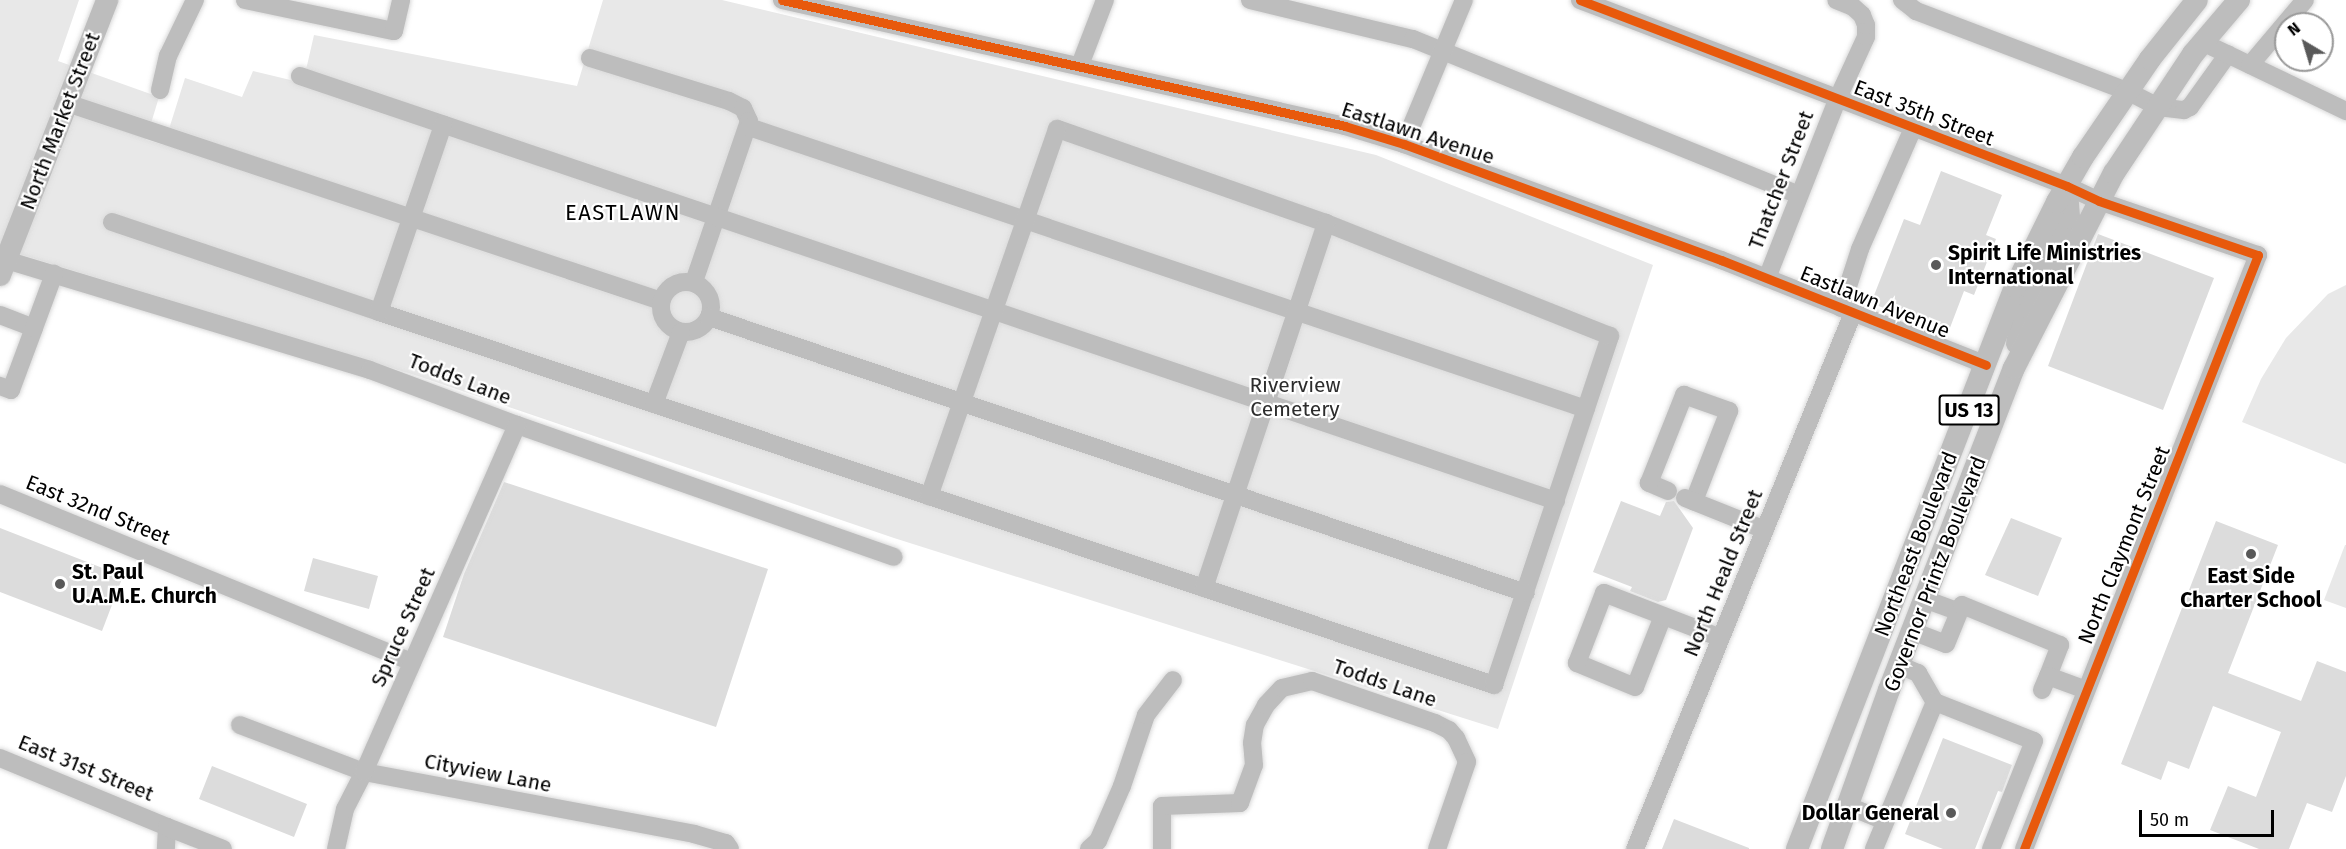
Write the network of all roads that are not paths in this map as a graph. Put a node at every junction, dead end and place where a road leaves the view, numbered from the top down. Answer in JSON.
{"nodes":[{"id":1,"x":107,"y":0,"type":"edge"},
{"id":2,"x":195,"y":0,"type":"edge"},
{"id":3,"x":245,"y":0,"type":"edge"},
{"id":4,"x":401,"y":0,"type":"edge"},
{"id":5,"x":782,"y":0,"type":"edge"},
{"id":6,"x":1105,"y":0,"type":"edge"},
{"id":7,"x":1250,"y":0,"type":"edge"},
{"id":8,"x":1464,"y":0,"type":"edge"},
{"id":9,"x":1580,"y":0,"type":"edge"},
{"id":10,"x":1836,"y":0,"type":"edge"},
{"id":11,"x":1902,"y":0,"type":"edge"},
{"id":12,"x":2197,"y":0,"type":"edge"},
{"id":13,"x":2239,"y":0,"type":"edge"},
{"id":14,"x":2305,"y":0,"type":"edge"},
{"id":15,"x":2202,"y":42,"type":"junction"},
{"id":16,"x":1444,"y":51,"type":"junction"},
{"id":17,"x":2228,"y":54,"type":"junction"},
{"id":18,"x":590,"y":58,"type":"dead end"},
{"id":19,"x":1080,"y":65,"type":"junction"},
{"id":20,"x":2250,"y":65,"type":"junction"},
{"id":21,"x":300,"y":76,"type":"dead end"},
{"id":22,"x":160,"y":90,"type":"dead end"},
{"id":23,"x":2127,"y":91,"type":"junction"},
{"id":24,"x":1837,"y":100,"type":"junction"},
{"id":25,"x":67,"y":103,"type":"junction"},
{"id":26,"x":2158,"y":107,"type":"junction"},
{"id":27,"x":2346,"y":111,"type":"edge"},
{"id":28,"x":443,"y":125,"type":"junction"},
{"id":29,"x":749,"y":127,"type":"junction"},
{"id":30,"x":1913,"y":128,"type":"junction"},
{"id":31,"x":1404,"y":144,"type":"junction"},
{"id":32,"x":2067,"y":186,"type":"junction"},
{"id":33,"x":1799,"y":195,"type":"junction"},
{"id":34,"x":2099,"y":201,"type":"junction"},
{"id":35,"x":411,"y":218,"type":"junction"},
{"id":36,"x":718,"y":218,"type":"junction"},
{"id":37,"x":1025,"y":220,"type":"junction"},
{"id":38,"x":112,"y":222,"type":"dead end"},
{"id":39,"x":1326,"y":223,"type":"junction"},
{"id":40,"x":2258,"y":255,"type":"joint"},
{"id":41,"x":3,"y":267,"type":"edge"},
{"id":42,"x":54,"y":274,"type":"junction"},
{"id":43,"x":1767,"y":278,"type":"junction"},
{"id":44,"x":694,"y":282,"type":"junction"},
{"id":45,"x":661,"y":301,"type":"junction"},
{"id":46,"x":993,"y":311,"type":"junction"},
{"id":47,"x":1296,"y":311,"type":"junction"},
{"id":48,"x":1847,"y":311,"type":"junction"},
{"id":49,"x":379,"y":312,"type":"junction"},
{"id":50,"x":0,"y":315,"type":"edge"},
{"id":51,"x":709,"y":317,"type":"junction"},
{"id":52,"x":34,"y":328,"type":"junction"},
{"id":53,"x":681,"y":332,"type":"junction"},
{"id":54,"x":1986,"y":365,"type":"junction"},
{"id":55,"x":2014,"y":368,"type":"junction"},
{"id":56,"x":0,"y":386,"type":"edge"},
{"id":57,"x":961,"y":403,"type":"junction"},
{"id":58,"x":1265,"y":403,"type":"junction"},
{"id":59,"x":654,"y":404,"type":"junction"},
{"id":60,"x":1586,"y":409,"type":"junction"},
{"id":61,"x":517,"y":425,"type":"junction"},
{"id":62,"x":1668,"y":491,"type":"dead end"},
{"id":63,"x":0,"y":494,"type":"edge"},
{"id":64,"x":1235,"y":495,"type":"junction"},
{"id":65,"x":929,"y":496,"type":"junction"},
{"id":66,"x":1556,"y":501,"type":"junction"},
{"id":67,"x":1765,"y":530,"type":"junction"},
{"id":68,"x":894,"y":557,"type":"dead end"},
{"id":69,"x":1204,"y":588,"type":"junction"},
{"id":70,"x":1526,"y":593,"type":"junction"},
{"id":71,"x":1924,"y":599,"type":"junction"},
{"id":72,"x":1959,"y":612,"type":"junction"},
{"id":73,"x":1663,"y":616,"type":"junction"},
{"id":74,"x":1912,"y":631,"type":"junction"},
{"id":75,"x":1721,"y":638,"type":"junction"},
{"id":76,"x":412,"y":662,"type":"junction"},
{"id":77,"x":1899,"y":665,"type":"junction"},
{"id":78,"x":1173,"y":680,"type":"dead end"},
{"id":79,"x":2086,"y":690,"type":"junction"},
{"id":80,"x":1935,"y":702,"type":"junction"},
{"id":81,"x":240,"y":725,"type":"dead end"},
{"id":82,"x":2034,"y":741,"type":"junction"},
{"id":83,"x":2062,"y":751,"type":"junction"},
{"id":84,"x":0,"y":758,"type":"edge"},
{"id":85,"x":364,"y":772,"type":"junction"},
{"id":86,"x":1848,"y":806,"type":"junction"},
{"id":87,"x":2004,"y":818,"type":"junction"},
{"id":88,"x":1885,"y":821,"type":"junction"},
{"id":89,"x":161,"y":824,"type":"junction"},
{"id":90,"x":2032,"y":828,"type":"junction"},
{"id":91,"x":166,"y":849,"type":"edge"},
{"id":92,"x":224,"y":849,"type":"edge"},
{"id":93,"x":336,"y":849,"type":"edge"},
{"id":94,"x":730,"y":849,"type":"edge"},
{"id":95,"x":1089,"y":849,"type":"edge"},
{"id":96,"x":1162,"y":849,"type":"edge"},
{"id":97,"x":1437,"y":849,"type":"edge"},
{"id":98,"x":1635,"y":849,"type":"edge"},
{"id":99,"x":1797,"y":849,"type":"edge"},
{"id":100,"x":1832,"y":849,"type":"edge"},
{"id":101,"x":1874,"y":849,"type":"edge"},
{"id":102,"x":1991,"y":849,"type":"edge"},
{"id":103,"x":2024,"y":849,"type":"edge"}],
"edges":[{"from":1,"to":25,"type":"main road","name":"North Market Street"},
{"from":2,"to":22,"type":"street"},
{"from":3,"to":4,"type":"street"},
{"from":5,"to":19,"type":"street","name":"Eastlawn Avenue"},
{"from":6,"to":19,"type":"street"},
{"from":7,"to":16,"type":"street"},
{"from":8,"to":16,"type":"street"},
{"from":9,"to":24,"type":"street","name":"East 35th Street"},
{"from":10,"to":24,"type":"street","name":"Thatcher Street"},
{"from":11,"to":23,"type":"street"},
{"from":12,"to":23,"type":"main road","name":"Northeast Boulevard","number":"US 13"},
{"from":13,"to":15,"type":"main road","name":"Governor Printz Boulevard","number":"US 13"},
{"from":14,"to":20,"type":"street"},
{"from":15,"to":17,"type":"street"},
{"from":15,"to":26,"type":"main road","name":"Governor Printz Boulevard","number":"US 13"},
{"from":16,"to":31,"type":"street"},
{"from":16,"to":33,"type":"street"},
{"from":17,"to":20,"type":"street"},
{"from":17,"to":26,"type":"street"},
{"from":18,"to":29,"type":"street"},
{"from":19,"to":31,"type":"street","name":"Eastlawn Avenue"},
{"from":20,"to":27,"type":"street"},
{"from":21,"to":28,"type":"street"},
{"from":23,"to":26,"type":"street"},
{"from":23,"to":32,"type":"main road","name":"Northeast Boulevard","number":"US 13"},
{"from":24,"to":30,"type":"street","name":"East 35th Street"},
{"from":24,"to":33,"type":"street","name":"Thatcher Street"},
{"from":25,"to":35,"type":"street"},
{"from":25,"to":41,"type":"main road","name":"North Market Street"},
{"from":26,"to":34,"type":"main road","name":"Governor Printz Boulevard","number":"US 13"},
{"from":28,"to":35,"type":"street"},
{"from":28,"to":36,"type":"street"},
{"from":29,"to":36,"type":"street"},
{"from":29,"to":37,"type":"street"},
{"from":30,"to":32,"type":"street","name":"East 35th Street"},
{"from":30,"to":48,"type":"street","name":"North Heald Street"},
{"from":31,"to":43,"type":"street","name":"Eastlawn Avenue"},
{"from":32,"to":34,"type":"street","name":"East 35th Street"},
{"from":32,"to":54,"type":"main road","name":"Northeast Boulevard","number":"US 13"},
{"from":32,"to":55,"type":"main road"},
{"from":33,"to":43,"type":"street","name":"Thatcher Street"},
{"from":34,"to":40,"type":"street","name":"East 35th Street"},
{"from":34,"to":55,"type":"main road","name":"Governor Printz Boulevard","number":"US 13"},
{"from":35,"to":45,"type":"street"},
{"from":35,"to":49,"type":"street"},
{"from":36,"to":44,"type":"street"},
{"from":36,"to":46,"type":"street"},
{"from":37,"to":39,"type":"street"},
{"from":37,"to":46,"type":"street"},
{"from":37,"to":47,"type":"street"},
{"from":38,"to":49,"type":"street"},
{"from":39,"to":47,"type":"street"},
{"from":39,"to":60,"type":"street"},
{"from":40,"to":79,"type":"street","name":"North Claymont Street"},
{"from":41,"to":42,"type":"street","name":"Todds Lane"},
{"from":42,"to":52,"type":"street"},
{"from":42,"to":61,"type":"street","name":"Todds Lane"},
{"from":43,"to":48,"type":"street","name":"Eastlawn Avenue"},
{"from":44,"to":45,"type":"street"},
{"from":44,"to":51,"type":"street"},
{"from":45,"to":53,"type":"street"},
{"from":46,"to":57,"type":"street"},
{"from":46,"to":58,"type":"street"},
{"from":47,"to":58,"type":"street"},
{"from":47,"to":60,"type":"street"},
{"from":48,"to":54,"type":"street","name":"Eastlawn Avenue"},
{"from":48,"to":67,"type":"street","name":"North Heald Street"},
{"from":49,"to":59,"type":"street"},
{"from":50,"to":52,"type":"street"},
{"from":51,"to":53,"type":"street"},
{"from":51,"to":57,"type":"street"},
{"from":52,"to":56,"type":"street"},
{"from":53,"to":59,"type":"street"},
{"from":54,"to":99,"type":"main road","name":"Northeast Boulevard","number":"US 13"},
{"from":55,"to":71,"type":"main road","name":"Governor Printz Boulevard","number":"US 13"},
{"from":57,"to":64,"type":"street"},
{"from":57,"to":65,"type":"street"},
{"from":58,"to":64,"type":"street"},
{"from":58,"to":66,"type":"street"},
{"from":59,"to":65,"type":"street"},
{"from":60,"to":66,"type":"street"},
{"from":61,"to":68,"type":"street","name":"Todds Lane"},
{"from":61,"to":76,"type":"street","name":"Spruce Street"},
{"from":62,"to":67,"type":"street"},
{"from":63,"to":76,"type":"street","name":"East 32nd Street"},
{"from":64,"to":69,"type":"street"},
{"from":64,"to":70,"type":"street"},
{"from":65,"to":69,"type":"street"},
{"from":66,"to":70,"type":"street"},
{"from":67,"to":75,"type":"street","name":"North Heald Street"},
{"from":69,"to":70,"type":"street"},
{"from":71,"to":72,"type":"street"},
{"from":71,"to":74,"type":"main road","name":"Governor Printz Boulevard","number":"US 13"},
{"from":72,"to":74,"type":"street"},
{"from":72,"to":79,"type":"street"},
{"from":73,"to":73,"type":"street"},
{"from":73,"to":75,"type":"street"},
{"from":74,"to":77,"type":"main road","name":"Governor Printz Boulevard","number":"US 13"},
{"from":75,"to":98,"type":"street","name":"North Heald Street"},
{"from":76,"to":85,"type":"street","name":"Spruce Street"},
{"from":77,"to":80,"type":"street"},
{"from":77,"to":86,"type":"main road","name":"Governor Printz Boulevard","number":"US 13"},
{"from":78,"to":95,"type":"street"},
{"from":79,"to":83,"type":"street","name":"North Claymont Street"},
{"from":80,"to":82,"type":"street"},
{"from":80,"to":88,"type":"street"},
{"from":81,"to":85,"type":"street","name":"Cityview Lane"},
{"from":82,"to":83,"type":"street"},
{"from":82,"to":87,"type":"street"},
{"from":83,"to":90,"type":"street","name":"North Claymont Street"},
{"from":84,"to":89,"type":"street","name":"East 31st Street"},
{"from":85,"to":93,"type":"street","name":"Spruce Street"},
{"from":85,"to":94,"type":"street","name":"Cityview Lane"},
{"from":86,"to":88,"type":"street"},
{"from":86,"to":100,"type":"main road","name":"Governor Printz Boulevard","number":"US 13"},
{"from":87,"to":90,"type":"street"},
{"from":87,"to":102,"type":"street"},
{"from":88,"to":101,"type":"street"},
{"from":89,"to":91,"type":"street"},
{"from":89,"to":92,"type":"street","name":"East 31st Street"},
{"from":90,"to":103,"type":"street","name":"North Claymont Street"},
{"from":96,"to":97,"type":"street","name":"Todds Lane"}]}
